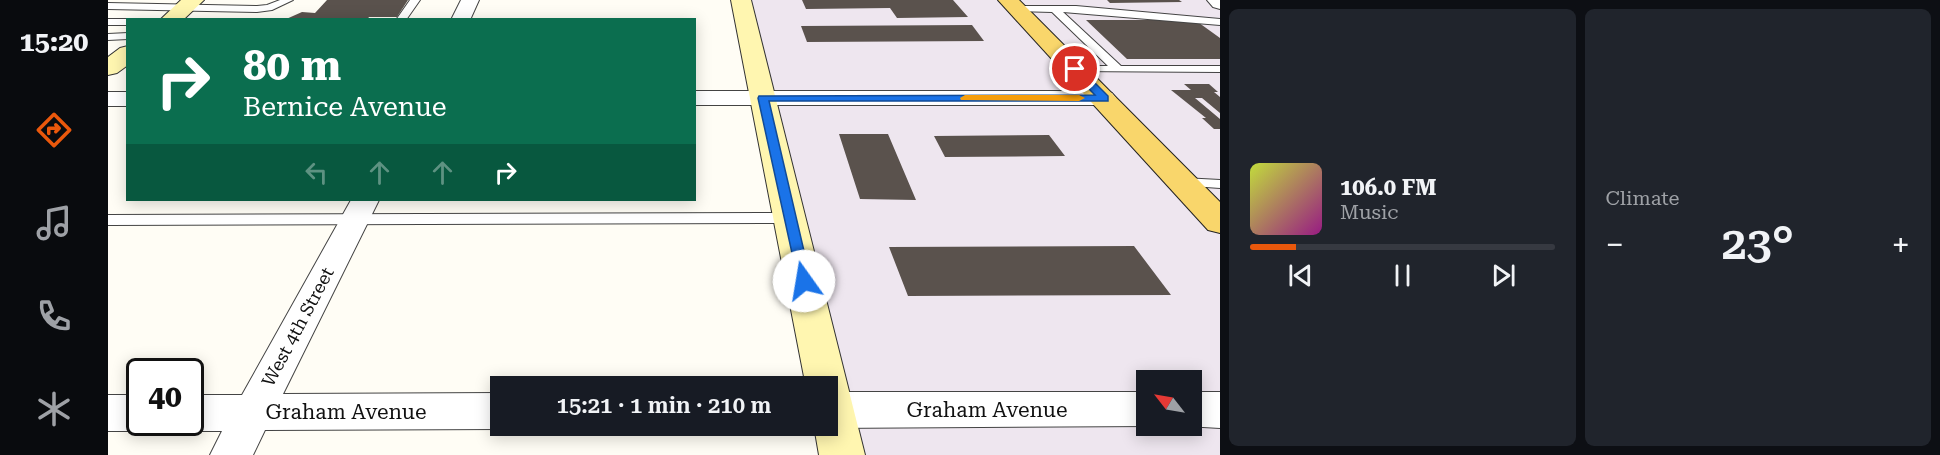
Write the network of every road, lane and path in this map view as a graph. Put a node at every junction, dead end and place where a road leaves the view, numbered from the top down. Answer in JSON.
{"nodes":[{"id":1,"x":237,"y":0,"type":"edge"},
{"id":2,"x":288,"y":0,"type":"edge"},
{"id":3,"x":415,"y":0,"type":"edge"},
{"id":4,"x":470,"y":0,"type":"edge"},
{"id":5,"x":741,"y":0,"type":"edge"},
{"id":6,"x":1216,"y":0,"type":"edge"},
{"id":7,"x":1220,"y":3,"type":"edge"},
{"id":8,"x":1012,"y":4,"type":"edge"},
{"id":9,"x":108,"y":6,"type":"edge"},
{"id":10,"x":182,"y":9,"type":"edge"},
{"id":11,"x":227,"y":9,"type":"junction"},
{"id":12,"x":1054,"y":9,"type":"junction"},
{"id":13,"x":402,"y":18,"type":"edge"},
{"id":14,"x":461,"y":18,"type":"edge"},
{"id":15,"x":108,"y":22,"type":"edge"},
{"id":16,"x":126,"y":22,"type":"edge"},
{"id":17,"x":1220,"y":22,"type":"edge"},
{"id":18,"x":126,"y":36,"type":"edge"},
{"id":19,"x":108,"y":37,"type":"edge"},
{"id":20,"x":126,"y":54,"type":"edge"},
{"id":21,"x":108,"y":68,"type":"edge"},
{"id":22,"x":1075,"y":69,"type":"junction"},
{"id":23,"x":1118,"y":69,"type":"junction"},
{"id":24,"x":1220,"y":69,"type":"edge"},
{"id":25,"x":696,"y":98,"type":"edge"},
{"id":26,"x":763,"y":98,"type":"junction"},
{"id":27,"x":1104,"y":98,"type":"junction"},
{"id":28,"x":108,"y":99,"type":"edge"},
{"id":29,"x":126,"y":99,"type":"edge"},
{"id":30,"x":1183,"y":182,"type":"junction"},
{"id":31,"x":1220,"y":183,"type":"edge"},
{"id":32,"x":360,"y":209,"type":"edge"},
{"id":33,"x":790,"y":218,"type":"junction"},
{"id":34,"x":108,"y":220,"type":"edge"},
{"id":35,"x":1220,"y":222,"type":"edge"},
{"id":36,"x":824,"y":376,"type":"edge"},
{"id":37,"x":838,"y":399,"type":"edge"},
{"id":38,"x":1136,"y":410,"type":"edge"},
{"id":39,"x":1202,"y":410,"type":"edge"},
{"id":40,"x":1220,"y":410,"type":"edge"},
{"id":41,"x":490,"y":411,"type":"edge"},
{"id":42,"x":253,"y":412,"type":"junction"},
{"id":43,"x":108,"y":413,"type":"edge"},
{"id":44,"x":126,"y":413,"type":"edge"},
{"id":45,"x":204,"y":413,"type":"edge"},
{"id":46,"x":838,"y":436,"type":"edge"},
{"id":47,"x":231,"y":455,"type":"edge"},
{"id":48,"x":842,"y":455,"type":"edge"}],
"edges":[{"from":1,"to":11,"type":"lane"},
{"from":2,"to":11,"type":"lane"},
{"from":3,"to":13,"type":"lane"},
{"from":4,"to":14,"type":"street"},
{"from":5,"to":26,"type":"street"},
{"from":6,"to":7,"type":"street"},
{"from":8,"to":12,"type":"lane"},
{"from":8,"to":22,"type":"main road"},
{"from":9,"to":10,"type":"lane"},
{"from":10,"to":11,"type":"lane"},
{"from":12,"to":17,"type":"lane"},
{"from":12,"to":23,"type":"lane"},
{"from":15,"to":16,"type":"lane"},
{"from":18,"to":19,"type":"lane"},
{"from":20,"to":21,"type":"street"},
{"from":22,"to":23,"type":"lane"},
{"from":22,"to":27,"type":"main road"},
{"from":23,"to":24,"type":"lane"},
{"from":25,"to":26,"type":"street"},
{"from":26,"to":27,"type":"street"},
{"from":26,"to":33,"type":"street"},
{"from":27,"to":30,"type":"main road"},
{"from":28,"to":29,"type":"street"},
{"from":30,"to":31,"type":"lane"},
{"from":30,"to":35,"type":"main road"},
{"from":32,"to":33,"type":"lane"},
{"from":32,"to":34,"type":"lane"},
{"from":32,"to":42,"type":"street","name":"West 4th Street"},
{"from":33,"to":36,"type":"street"},
{"from":37,"to":38,"type":"street","name":"Graham Avenue"},
{"from":39,"to":40,"type":"street"},
{"from":41,"to":42,"type":"street","name":"Graham Avenue"},
{"from":42,"to":45,"type":"street","name":"Graham Avenue"},
{"from":42,"to":47,"type":"street","name":"West 4th Street"},
{"from":43,"to":44,"type":"street"},
{"from":46,"to":48,"type":"street"}]}
